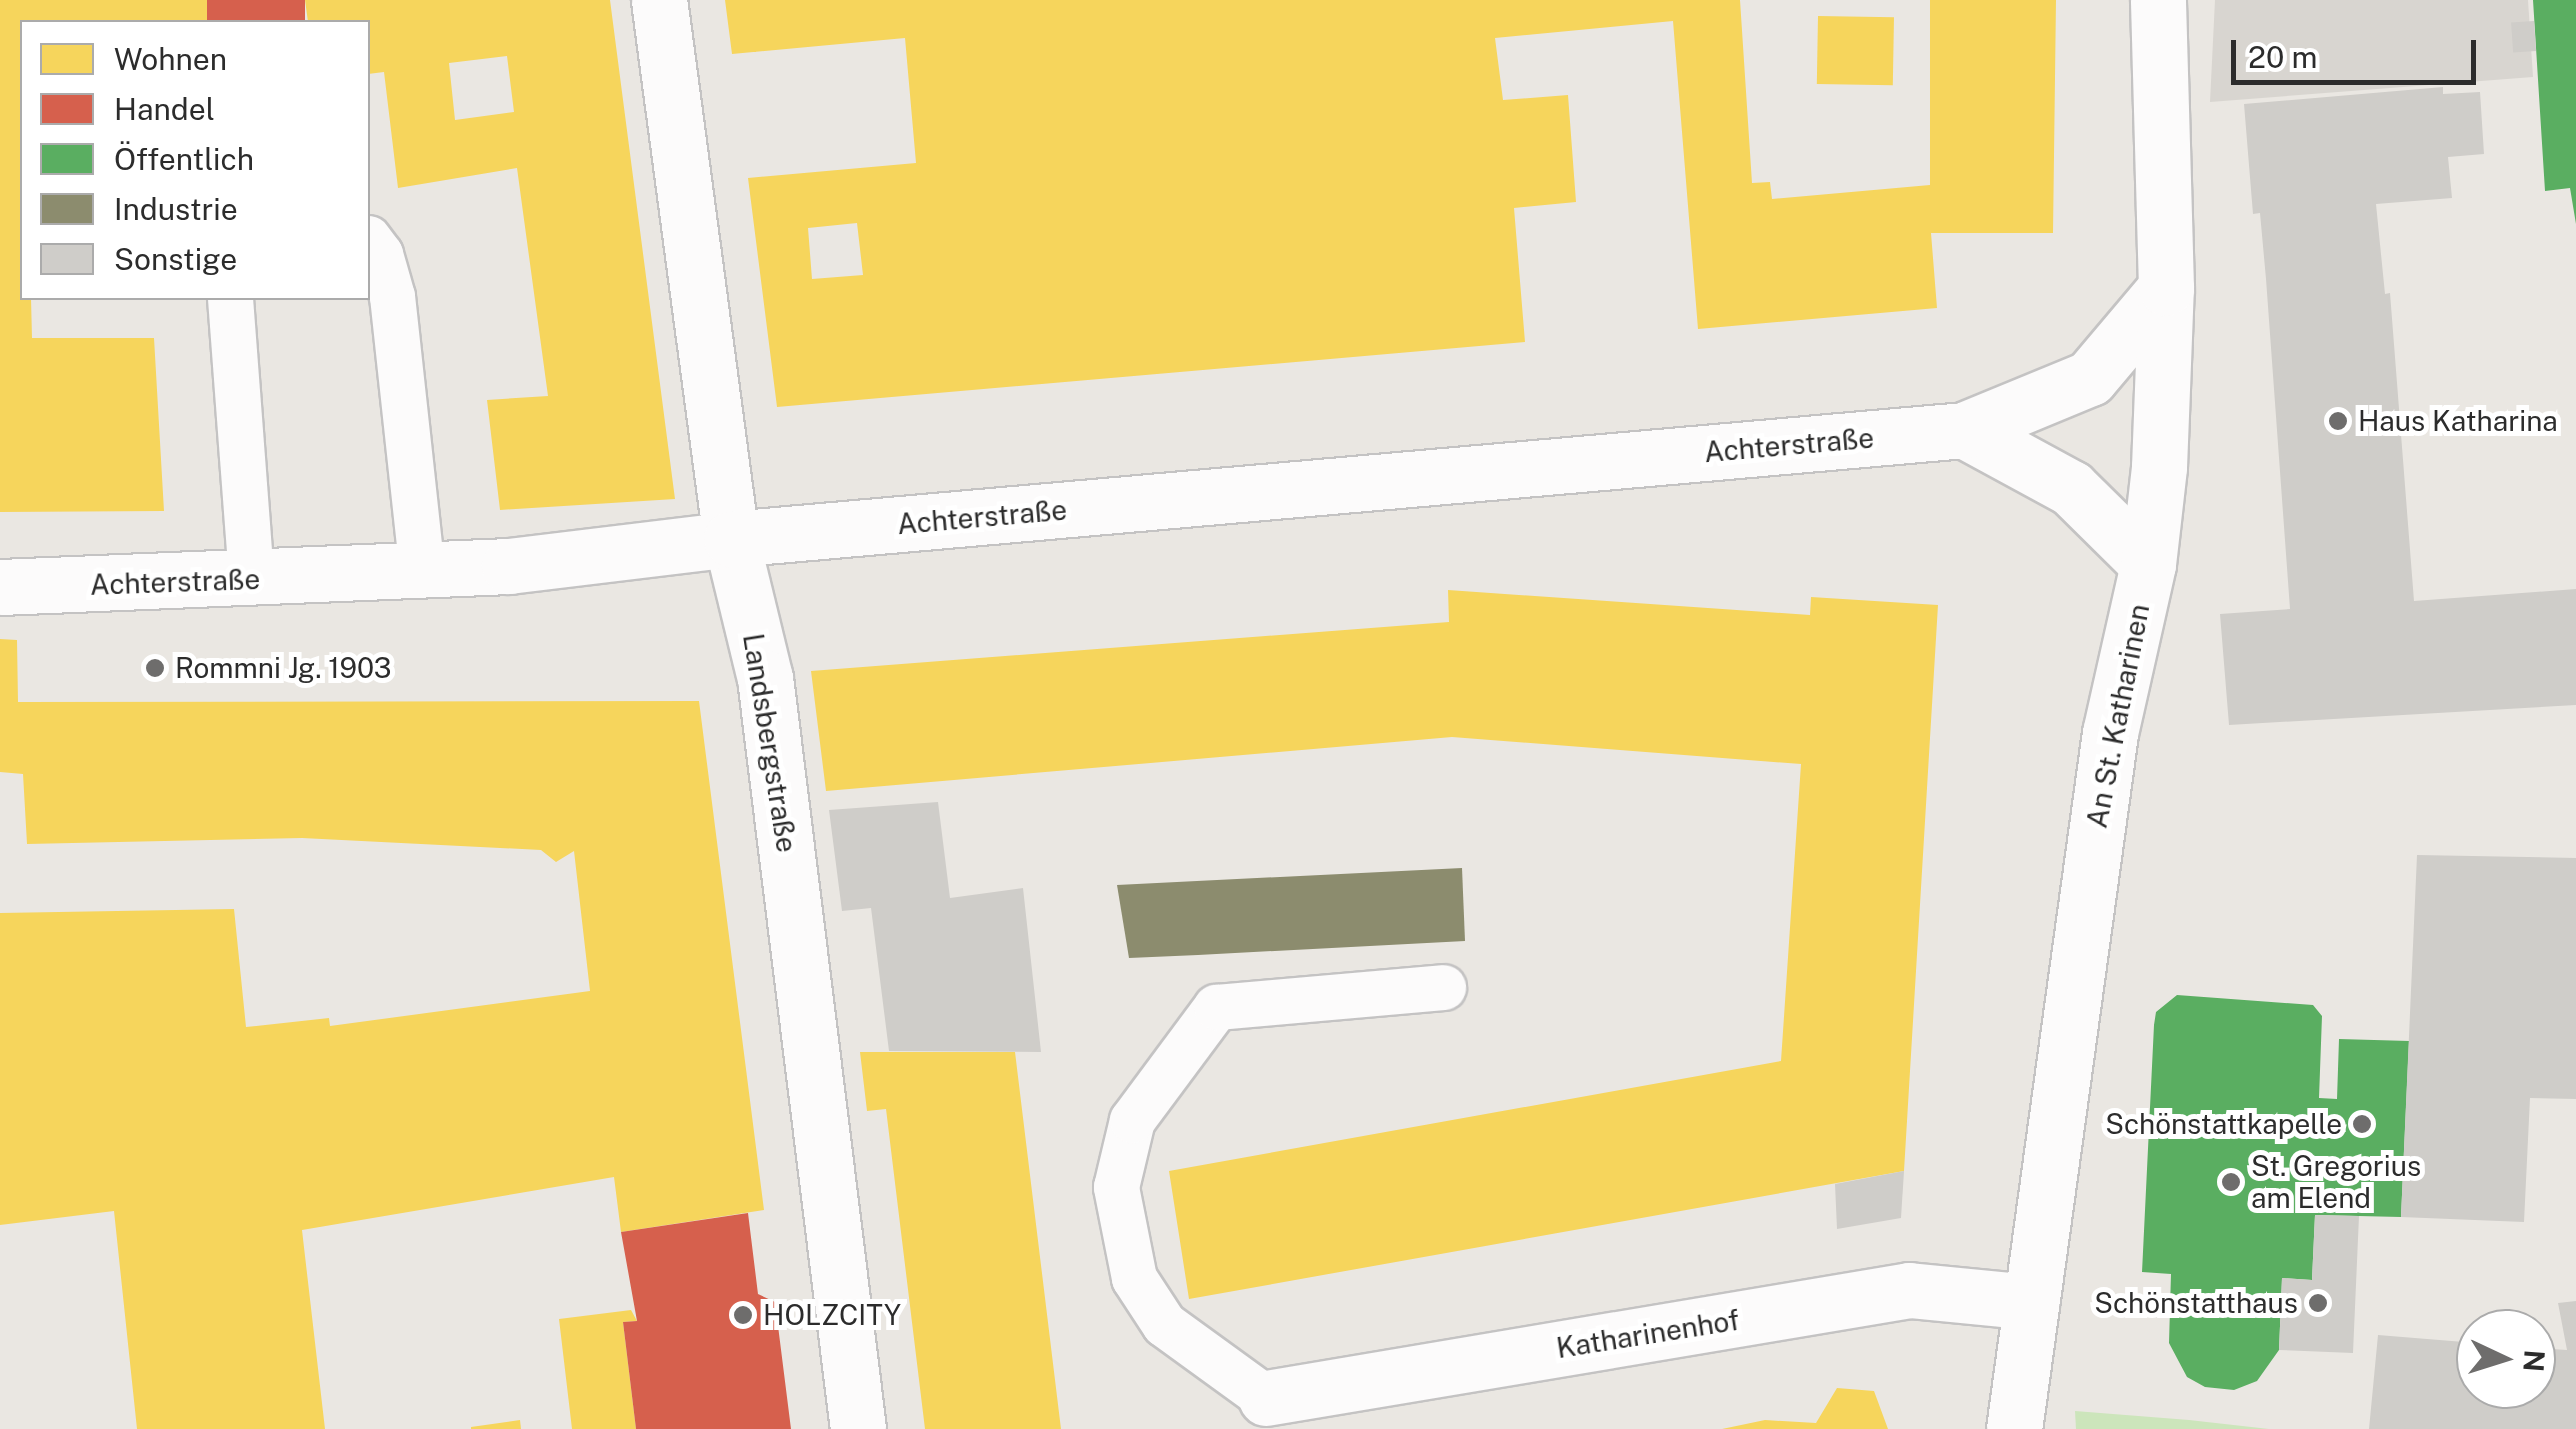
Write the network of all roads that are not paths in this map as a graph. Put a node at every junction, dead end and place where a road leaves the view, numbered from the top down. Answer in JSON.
{"nodes":[{"id":1,"x":659,"y":0,"type":"edge"},
{"id":2,"x":2158,"y":0,"type":"edge"},
{"id":3,"x":370,"y":241,"type":"edge"},
{"id":4,"x":2166,"y":288,"type":"junction"},
{"id":5,"x":230,"y":300,"type":"edge"},
{"id":6,"x":1964,"y":430,"type":"junction"},
{"id":7,"x":731,"y":539,"type":"junction"},
{"id":8,"x":2148,"y":564,"type":"junction"},
{"id":9,"x":422,"y":570,"type":"junction"},
{"id":10,"x":251,"y":580,"type":"junction"},
{"id":11,"x":0,"y":587,"type":"edge"},
{"id":12,"x":1443,"y":987,"type":"dead end"},
{"id":13,"x":2030,"y":1302,"type":"junction"},
{"id":14,"x":1266,"y":1398,"type":"joint"},
{"id":15,"x":858,"y":1429,"type":"edge"},
{"id":16,"x":2014,"y":1429,"type":"edge"}],
"edges":[{"from":1,"to":7,"type":"street","name":"Landsbergstraße"},
{"from":2,"to":4,"type":"street","name":"An St. Katharinen"},
{"from":3,"to":9,"type":"lane"},
{"from":4,"to":6,"type":"street","name":"Achterstraße"},
{"from":4,"to":8,"type":"street","name":"An St. Katharinen"},
{"from":5,"to":10,"type":"lane"},
{"from":6,"to":7,"type":"street","name":"Achterstraße"},
{"from":6,"to":8,"type":"street"},
{"from":7,"to":9,"type":"street","name":"Achterstraße"},
{"from":7,"to":15,"type":"street","name":"Landsbergstraße"},
{"from":8,"to":13,"type":"street","name":"An St. Katharinen"},
{"from":9,"to":10,"type":"street","name":"Achterstraße"},
{"from":10,"to":11,"type":"street","name":"Achterstraße"},
{"from":12,"to":14,"type":"lane"},
{"from":13,"to":14,"type":"street","name":"Katharinenhof"},
{"from":13,"to":16,"type":"street","name":"An St. Katharinen"}]}
